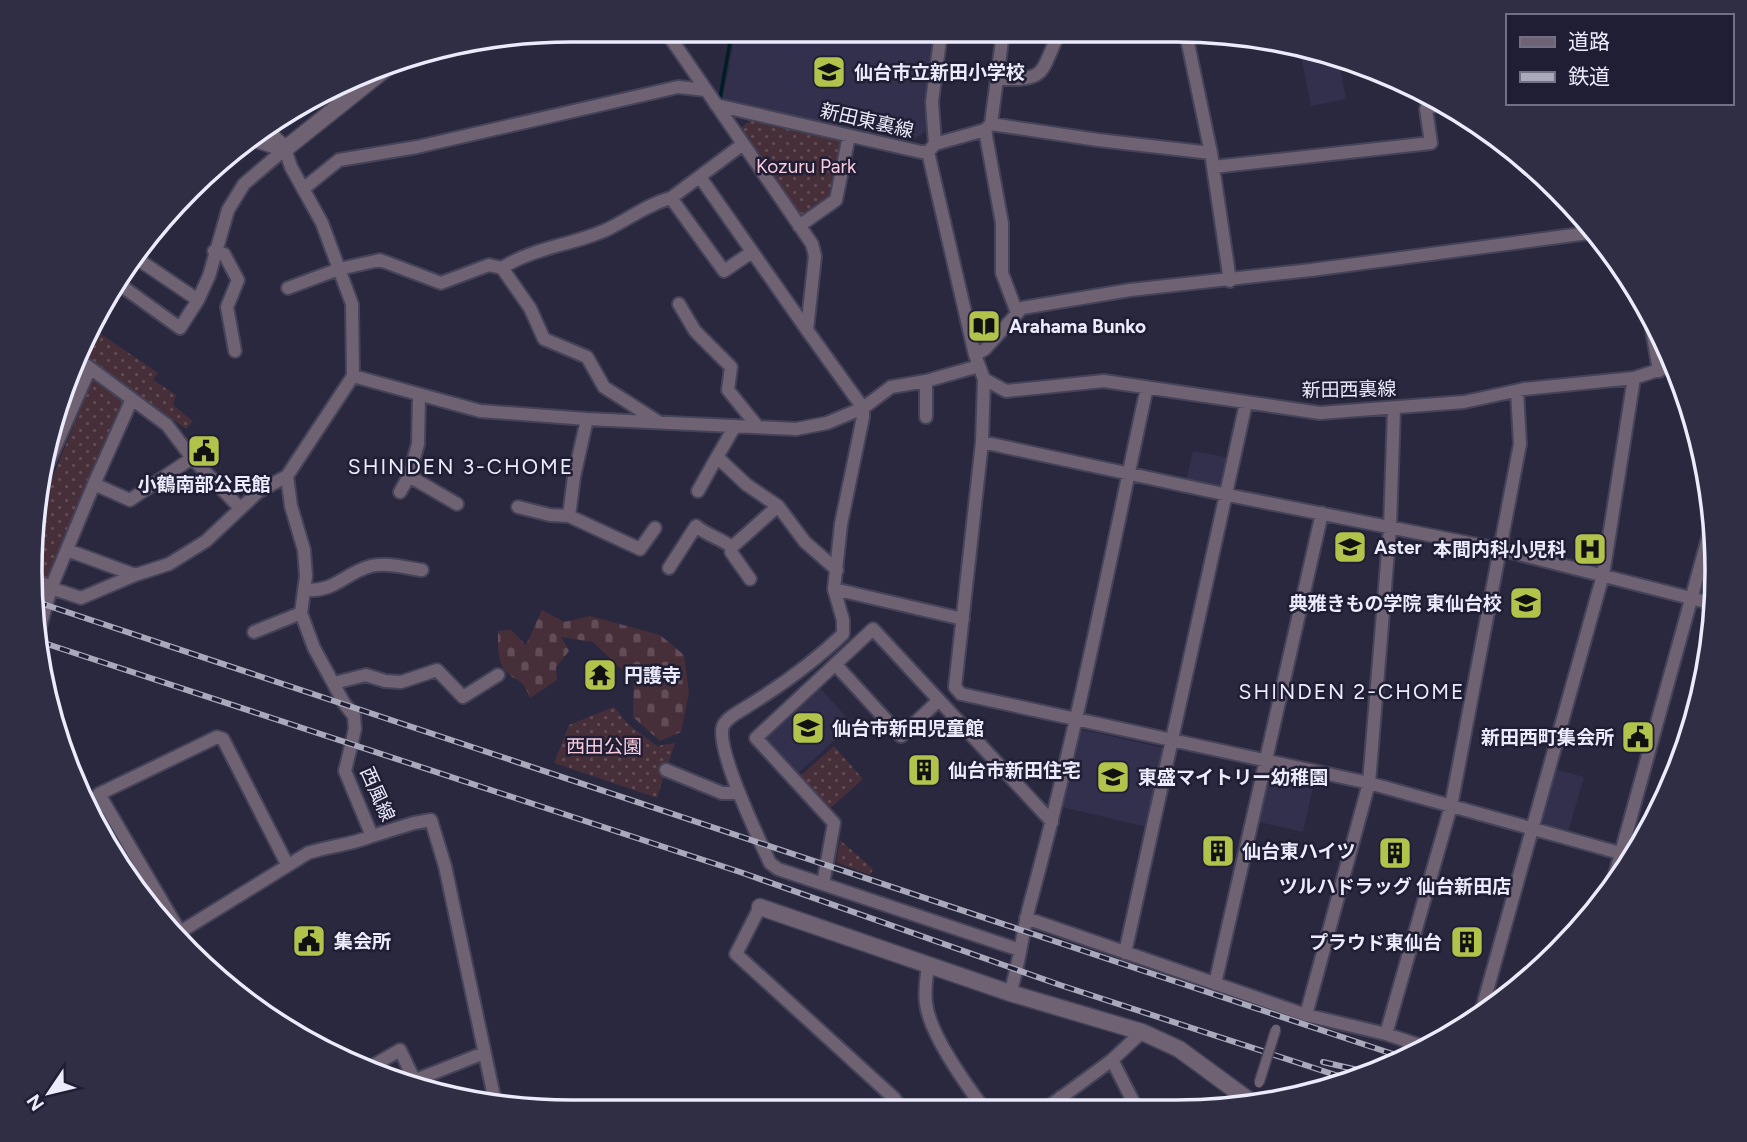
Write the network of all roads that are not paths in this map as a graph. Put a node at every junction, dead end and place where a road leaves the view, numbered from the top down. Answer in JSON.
{"nodes":[{"id":1,"x":673,"y":42,"type":"edge"},
{"id":2,"x":941,"y":42,"type":"edge"},
{"id":3,"x":1002,"y":42,"type":"edge"},
{"id":4,"x":1055,"y":42,"type":"edge"},
{"id":5,"x":1188,"y":42,"type":"edge"},
{"id":6,"x":997,"y":79,"type":"junction"},
{"id":7,"x":369,"y":82,"type":"edge"},
{"id":8,"x":706,"y":90,"type":"junction"},
{"id":9,"x":716,"y":105,"type":"junction"},
{"id":10,"x":1430,"y":107,"type":"edge"},
{"id":11,"x":988,"y":127,"type":"junction"},
{"id":12,"x":270,"y":136,"type":"edge"},
{"id":13,"x":849,"y":136,"type":"junction"},
{"id":14,"x":260,"y":143,"type":"edge"},
{"id":15,"x":743,"y":144,"type":"junction"},
{"id":16,"x":932,"y":148,"type":"junction"},
{"id":17,"x":285,"y":149,"type":"junction"},
{"id":18,"x":1211,"y":153,"type":"junction"},
{"id":19,"x":1213,"y":167,"type":"junction"},
{"id":20,"x":700,"y":177,"type":"junction"},
{"id":21,"x":303,"y":189,"type":"junction"},
{"id":22,"x":671,"y":198,"type":"junction"},
{"id":23,"x":799,"y":226,"type":"junction"},
{"id":24,"x":1584,"y":234,"type":"edge"},
{"id":25,"x":214,"y":251,"type":"junction"},
{"id":26,"x":752,"y":251,"type":"junction"},
{"id":27,"x":142,"y":262,"type":"edge"},
{"id":28,"x":502,"y":268,"type":"junction"},
{"id":29,"x":339,"y":269,"type":"junction"},
{"id":30,"x":1230,"y":281,"type":"junction"},
{"id":31,"x":124,"y":288,"type":"edge"},
{"id":32,"x":288,"y":288,"type":"dead end"},
{"id":33,"x":198,"y":300,"type":"junction"},
{"id":34,"x":679,"y":304,"type":"dead end"},
{"id":35,"x":1017,"y":313,"type":"junction"},
{"id":36,"x":807,"y":330,"type":"junction"},
{"id":37,"x":1655,"y":348,"type":"edge"},
{"id":38,"x":235,"y":351,"type":"dead end"},
{"id":39,"x":84,"y":364,"type":"edge"},
{"id":40,"x":979,"y":366,"type":"junction"},
{"id":41,"x":90,"y":368,"type":"junction"},
{"id":42,"x":1665,"y":369,"type":"edge"},
{"id":43,"x":1659,"y":371,"type":"junction"},
{"id":44,"x":353,"y":376,"type":"junction"},
{"id":45,"x":1634,"y":378,"type":"junction"},
{"id":46,"x":926,"y":381,"type":"junction"},
{"id":47,"x":1147,"y":387,"type":"junction"},
{"id":48,"x":1517,"y":391,"type":"junction"},
{"id":49,"x":419,"y":395,"type":"junction"},
{"id":50,"x":132,"y":399,"type":"junction"},
{"id":51,"x":1246,"y":403,"type":"junction"},
{"id":52,"x":863,"y":408,"type":"junction"},
{"id":53,"x":1394,"y":409,"type":"junction"},
{"id":54,"x":926,"y":417,"type":"dead end"},
{"id":55,"x":587,"y":419,"type":"junction"},
{"id":56,"x":658,"y":422,"type":"junction"},
{"id":57,"x":735,"y":426,"type":"junction"},
{"id":58,"x":758,"y":427,"type":"junction"},
{"id":59,"x":59,"y":438,"type":"edge"},
{"id":60,"x":982,"y":442,"type":"junction"},
{"id":61,"x":717,"y":457,"type":"junction"},
{"id":62,"x":192,"y":458,"type":"junction"},
{"id":63,"x":1128,"y":474,"type":"junction"},
{"id":64,"x":287,"y":476,"type":"junction"},
{"id":65,"x":409,"y":476,"type":"junction"},
{"id":66,"x":94,"y":484,"type":"junction"},
{"id":67,"x":698,"y":491,"type":"dead end"},
{"id":68,"x":400,"y":492,"type":"dead end"},
{"id":69,"x":1228,"y":495,"type":"junction"},
{"id":70,"x":457,"y":504,"type":"dead end"},
{"id":71,"x":778,"y":506,"type":"junction"},
{"id":72,"x":518,"y":507,"type":"dead end"},
{"id":73,"x":240,"y":508,"type":"junction"},
{"id":74,"x":1322,"y":513,"type":"junction"},
{"id":75,"x":569,"y":516,"type":"junction"},
{"id":76,"x":1390,"y":527,"type":"junction"},
{"id":77,"x":655,"y":528,"type":"dead end"},
{"id":78,"x":732,"y":547,"type":"junction"},
{"id":79,"x":1499,"y":549,"type":"junction"},
{"id":80,"x":67,"y":550,"type":"junction"},
{"id":81,"x":1704,"y":550,"type":"edge"},
{"id":82,"x":669,"y":568,"type":"dead end"},
{"id":83,"x":422,"y":570,"type":"dead end"},
{"id":84,"x":837,"y":570,"type":"junction"},
{"id":85,"x":135,"y":575,"type":"junction"},
{"id":86,"x":1603,"y":575,"type":"junction"},
{"id":87,"x":750,"y":579,"type":"dead end"},
{"id":88,"x":43,"y":586,"type":"edge"},
{"id":89,"x":834,"y":589,"type":"junction"},
{"id":90,"x":304,"y":590,"type":"junction"},
{"id":91,"x":1691,"y":598,"type":"junction"},
{"id":92,"x":1704,"y":601,"type":"edge"},
{"id":93,"x":301,"y":613,"type":"junction"},
{"id":94,"x":963,"y":619,"type":"junction"},
{"id":95,"x":254,"y":632,"type":"dead end"},
{"id":96,"x":835,"y":664,"type":"junction"},
{"id":97,"x":498,"y":675,"type":"dead end"},
{"id":98,"x":334,"y":683,"type":"junction"},
{"id":99,"x":939,"y":701,"type":"junction"},
{"id":100,"x":1077,"y":718,"type":"junction"},
{"id":101,"x":1173,"y":739,"type":"junction"},
{"id":102,"x":1267,"y":760,"type":"junction"},
{"id":103,"x":666,"y":770,"type":"dead end"},
{"id":104,"x":1369,"y":783,"type":"junction"},
{"id":105,"x":738,"y":793,"type":"junction"},
{"id":106,"x":1451,"y":806,"type":"junction"},
{"id":107,"x":1052,"y":822,"type":"junction"},
{"id":108,"x":1533,"y":829,"type":"junction"},
{"id":109,"x":372,"y":836,"type":"junction"},
{"id":110,"x":1632,"y":840,"type":"edge"},
{"id":111,"x":1623,"y":854,"type":"edge"},
{"id":112,"x":287,"y":864,"type":"junction"},
{"id":113,"x":823,"y":884,"type":"junction"},
{"id":114,"x":760,"y":907,"type":"joint"},
{"id":115,"x":170,"y":916,"type":"edge"},
{"id":116,"x":1026,"y":918,"type":"junction"},
{"id":117,"x":182,"y":930,"type":"edge"},
{"id":118,"x":1020,"y":950,"type":"junction"},
{"id":119,"x":1125,"y":953,"type":"junction"},
{"id":120,"x":928,"y":964,"type":"junction"},
{"id":121,"x":1215,"y":985,"type":"junction"},
{"id":122,"x":1010,"y":993,"type":"junction"},
{"id":123,"x":1484,"y":1001,"type":"edge"},
{"id":124,"x":1306,"y":1014,"type":"junction"},
{"id":125,"x":1276,"y":1029,"type":"dead end"},
{"id":126,"x":1142,"y":1032,"type":"junction"},
{"id":127,"x":1386,"y":1034,"type":"junction"},
{"id":128,"x":1413,"y":1043,"type":"edge"},
{"id":129,"x":484,"y":1053,"type":"junction"},
{"id":130,"x":1112,"y":1060,"type":"junction"},
{"id":131,"x":377,"y":1063,"type":"edge"},
{"id":132,"x":413,"y":1076,"type":"edge"},
{"id":133,"x":421,"y":1078,"type":"edge"},
{"id":134,"x":1259,"y":1083,"type":"dead end"},
{"id":135,"x":493,"y":1094,"type":"edge"},
{"id":136,"x":1242,"y":1095,"type":"edge"},
{"id":137,"x":1061,"y":1097,"type":"junction"},
{"id":138,"x":895,"y":1100,"type":"edge"},
{"id":139,"x":978,"y":1100,"type":"edge"},
{"id":140,"x":1057,"y":1100,"type":"edge"},
{"id":141,"x":1064,"y":1100,"type":"edge"},
{"id":142,"x":1132,"y":1100,"type":"edge"}],
"edges":[{"from":1,"to":8,"type":"street"},
{"from":2,"to":16,"type":"street"},
{"from":3,"to":6,"type":"street"},
{"from":4,"to":6,"type":"street"},
{"from":5,"to":18,"type":"street"},
{"from":6,"to":11,"type":"street"},
{"from":7,"to":17,"type":"street"},
{"from":8,"to":9,"type":"street"},
{"from":8,"to":21,"type":"street"},
{"from":9,"to":13,"type":"street","name":"新田東裏線"},
{"from":9,"to":15,"type":"street"},
{"from":10,"to":19,"type":"street"},
{"from":11,"to":16,"type":"street","name":"新田東裏線"},
{"from":11,"to":18,"type":"street","name":"新田東裏線"},
{"from":11,"to":35,"type":"street"},
{"from":12,"to":17,"type":"street"},
{"from":13,"to":16,"type":"street","name":"新田東裏線"},
{"from":13,"to":23,"type":"street"},
{"from":14,"to":17,"type":"street"},
{"from":15,"to":20,"type":"street"},
{"from":15,"to":23,"type":"street"},
{"from":16,"to":40,"type":"street"},
{"from":17,"to":21,"type":"street"},
{"from":17,"to":25,"type":"street"},
{"from":18,"to":19,"type":"street"},
{"from":19,"to":30,"type":"street"},
{"from":20,"to":22,"type":"street"},
{"from":20,"to":26,"type":"street"},
{"from":21,"to":29,"type":"street"},
{"from":22,"to":26,"type":"street"},
{"from":22,"to":28,"type":"street"},
{"from":23,"to":36,"type":"street"},
{"from":24,"to":30,"type":"street"},
{"from":25,"to":33,"type":"street"},
{"from":25,"to":38,"type":"street"},
{"from":26,"to":36,"type":"street"},
{"from":27,"to":33,"type":"street"},
{"from":28,"to":29,"type":"street"},
{"from":28,"to":56,"type":"street"},
{"from":29,"to":32,"type":"street"},
{"from":29,"to":44,"type":"street"},
{"from":30,"to":35,"type":"street"},
{"from":31,"to":33,"type":"street"},
{"from":34,"to":58,"type":"street"},
{"from":35,"to":40,"type":"street"},
{"from":36,"to":52,"type":"street"},
{"from":37,"to":43,"type":"street"},
{"from":39,"to":41,"type":"street"},
{"from":40,"to":46,"type":"street"},
{"from":40,"to":47,"type":"street","name":"新田西裏線"},
{"from":40,"to":60,"type":"street"},
{"from":41,"to":50,"type":"street"},
{"from":41,"to":59,"type":"street"},
{"from":42,"to":43,"type":"street","name":"新田西裏線"},
{"from":43,"to":45,"type":"street","name":"新田西裏線"},
{"from":44,"to":49,"type":"street"},
{"from":44,"to":64,"type":"street"},
{"from":45,"to":48,"type":"street","name":"新田西裏線"},
{"from":45,"to":86,"type":"street"},
{"from":46,"to":52,"type":"street"},
{"from":46,"to":54,"type":"street"},
{"from":47,"to":51,"type":"street","name":"新田西裏線"},
{"from":47,"to":63,"type":"street"},
{"from":48,"to":53,"type":"street","name":"新田西裏線"},
{"from":48,"to":79,"type":"street"},
{"from":49,"to":55,"type":"street"},
{"from":49,"to":65,"type":"street"},
{"from":50,"to":62,"type":"street"},
{"from":50,"to":66,"type":"street"},
{"from":51,"to":53,"type":"street","name":"新田西裏線"},
{"from":51,"to":69,"type":"street"},
{"from":52,"to":58,"type":"street"},
{"from":52,"to":84,"type":"street"},
{"from":53,"to":76,"type":"street"},
{"from":55,"to":56,"type":"street"},
{"from":55,"to":75,"type":"street"},
{"from":56,"to":57,"type":"street"},
{"from":57,"to":58,"type":"street"},
{"from":57,"to":61,"type":"street"},
{"from":60,"to":63,"type":"street"},
{"from":60,"to":94,"type":"street"},
{"from":61,"to":67,"type":"street"},
{"from":61,"to":71,"type":"street"},
{"from":62,"to":66,"type":"street"},
{"from":62,"to":73,"type":"street"},
{"from":63,"to":69,"type":"street"},
{"from":63,"to":100,"type":"street"},
{"from":64,"to":73,"type":"street"},
{"from":64,"to":90,"type":"street","name":"西風線"},
{"from":65,"to":68,"type":"street"},
{"from":65,"to":70,"type":"street"},
{"from":66,"to":80,"type":"street"},
{"from":69,"to":74,"type":"street"},
{"from":69,"to":101,"type":"street"},
{"from":71,"to":78,"type":"street"},
{"from":71,"to":84,"type":"street"},
{"from":72,"to":75,"type":"street"},
{"from":73,"to":85,"type":"street"},
{"from":74,"to":76,"type":"street"},
{"from":74,"to":102,"type":"street"},
{"from":75,"to":77,"type":"street"},
{"from":76,"to":79,"type":"street"},
{"from":76,"to":104,"type":"street"},
{"from":78,"to":82,"type":"street"},
{"from":78,"to":87,"type":"street"},
{"from":79,"to":86,"type":"street"},
{"from":79,"to":106,"type":"street"},
{"from":80,"to":85,"type":"street"},
{"from":80,"to":88,"type":"street"},
{"from":81,"to":91,"type":"street"},
{"from":83,"to":90,"type":"street"},
{"from":84,"to":89,"type":"street"},
{"from":85,"to":88,"type":"street"},
{"from":86,"to":91,"type":"street"},
{"from":86,"to":108,"type":"street"},
{"from":89,"to":94,"type":"street"},
{"from":89,"to":105,"type":"street"},
{"from":90,"to":93,"type":"street","name":"西風線"},
{"from":91,"to":92,"type":"street"},
{"from":91,"to":110,"type":"street"},
{"from":93,"to":95,"type":"street"},
{"from":93,"to":98,"type":"street","name":"西風線"},
{"from":94,"to":100,"type":"street"},
{"from":96,"to":99,"type":"street"},
{"from":96,"to":99,"type":"street"},
{"from":96,"to":113,"type":"street"},
{"from":97,"to":98,"type":"street"},
{"from":98,"to":109,"type":"street","name":"西風線"},
{"from":99,"to":107,"type":"street"},
{"from":100,"to":101,"type":"street"},
{"from":100,"to":107,"type":"street"},
{"from":101,"to":102,"type":"street"},
{"from":101,"to":119,"type":"street"},
{"from":102,"to":104,"type":"street"},
{"from":102,"to":121,"type":"street"},
{"from":103,"to":105,"type":"street"},
{"from":104,"to":106,"type":"street"},
{"from":104,"to":124,"type":"street"},
{"from":105,"to":113,"type":"street"},
{"from":106,"to":108,"type":"street"},
{"from":106,"to":127,"type":"street"},
{"from":107,"to":116,"type":"street"},
{"from":108,"to":111,"type":"street"},
{"from":108,"to":123,"type":"street"},
{"from":109,"to":112,"type":"street"},
{"from":109,"to":129,"type":"street","name":"西風線"},
{"from":112,"to":115,"type":"street"},
{"from":112,"to":117,"type":"street"},
{"from":113,"to":118,"type":"street"},
{"from":114,"to":120,"type":"street"},
{"from":114,"to":138,"type":"street"},
{"from":116,"to":118,"type":"street"},
{"from":116,"to":119,"type":"street"},
{"from":118,"to":122,"type":"street"},
{"from":119,"to":121,"type":"street"},
{"from":120,"to":122,"type":"street"},
{"from":120,"to":139,"type":"street"},
{"from":121,"to":124,"type":"street"},
{"from":122,"to":126,"type":"street"},
{"from":124,"to":127,"type":"street"},
{"from":125,"to":134,"type":"street","bridge":true},
{"from":126,"to":130,"type":"street"},
{"from":126,"to":136,"type":"street"},
{"from":127,"to":128,"type":"street"},
{"from":129,"to":133,"type":"street"},
{"from":129,"to":135,"type":"street","name":"西風線"},
{"from":130,"to":137,"type":"street"},
{"from":130,"to":142,"type":"street"},
{"from":131,"to":132,"type":"street"},
{"from":137,"to":140,"type":"street"},
{"from":137,"to":141,"type":"street"}]}
